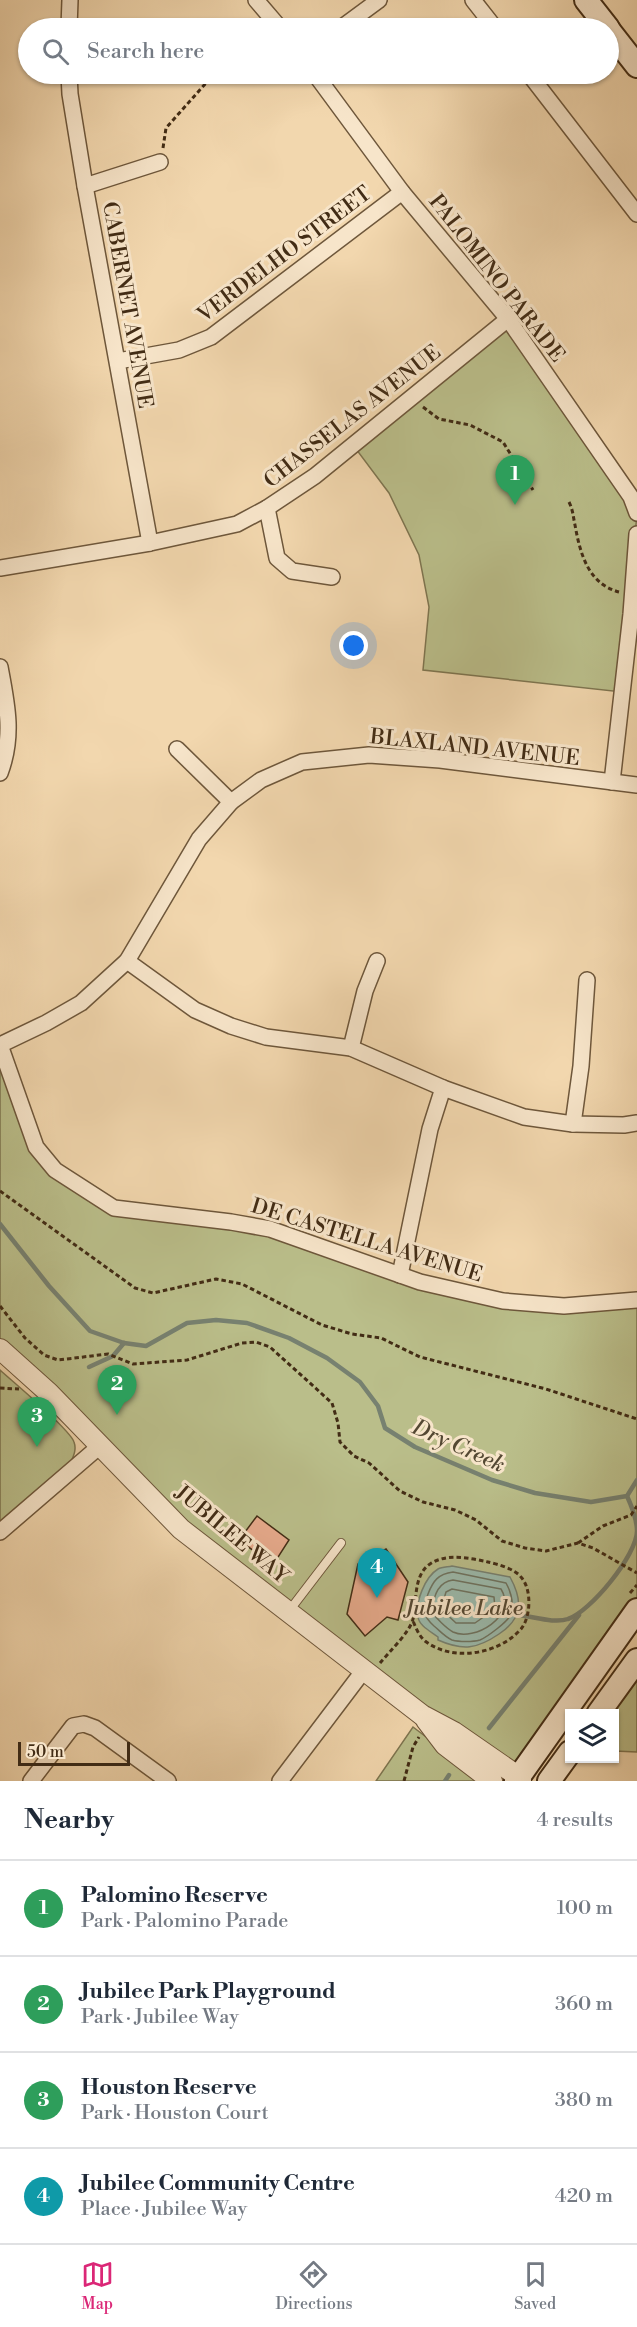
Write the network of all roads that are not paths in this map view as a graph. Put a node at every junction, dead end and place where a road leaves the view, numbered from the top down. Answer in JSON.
{"nodes":[{"id":1,"x":70,"y":0,"type":"edge"},
{"id":2,"x":256,"y":0,"type":"edge"},
{"id":3,"x":379,"y":0,"type":"edge"},
{"id":4,"x":473,"y":0,"type":"edge"},
{"id":5,"x":586,"y":0,"type":"edge"},
{"id":6,"x":69,"y":18,"type":"edge"},
{"id":7,"x":271,"y":18,"type":"edge"},
{"id":8,"x":355,"y":18,"type":"edge"},
{"id":9,"x":487,"y":18,"type":"edge"},
{"id":10,"x":600,"y":18,"type":"edge"},
{"id":11,"x":619,"y":43,"type":"edge"},
{"id":12,"x":636,"y":65,"type":"edge"},
{"id":13,"x":70,"y":84,"type":"edge"},
{"id":14,"x":322,"y":84,"type":"edge"},
{"id":15,"x":537,"y":84,"type":"edge"},
{"id":16,"x":160,"y":162,"type":"road end"},
{"id":17,"x":85,"y":186,"type":"junction"},
{"id":18,"x":402,"y":192,"type":"junction"},
{"id":19,"x":637,"y":214,"type":"edge"},
{"id":20,"x":508,"y":319,"type":"junction"},
{"id":21,"x":118,"y":361,"type":"junction"},
{"id":22,"x":267,"y":508,"type":"junction"},
{"id":23,"x":637,"y":513,"type":"edge"},
{"id":24,"x":637,"y":534,"type":"edge"},
{"id":25,"x":150,"y":543,"type":"junction"},
{"id":26,"x":0,"y":568,"type":"edge"},
{"id":27,"x":332,"y":577,"type":"dead end"},
{"id":28,"x":634,"y":615,"type":"edge"},
{"id":29,"x":0,"y":667,"type":"edge"},
{"id":30,"x":177,"y":749,"type":"dead end"},
{"id":31,"x":0,"y":773,"type":"edge"},
{"id":32,"x":612,"y":782,"type":"junction"},
{"id":33,"x":637,"y":785,"type":"edge"},
{"id":34,"x":231,"y":802,"type":"junction"},
{"id":35,"x":128,"y":961,"type":"junction"},
{"id":36,"x":376,"y":962,"type":"dead end"},
{"id":37,"x":587,"y":980,"type":"dead end"},
{"id":38,"x":0,"y":1045,"type":"edge"},
{"id":39,"x":351,"y":1048,"type":"junction"},
{"id":40,"x":443,"y":1088,"type":"junction"},
{"id":41,"x":637,"y":1123,"type":"edge"},
{"id":42,"x":573,"y":1124,"type":"junction"},
{"id":43,"x":400,"y":1275,"type":"junction"},
{"id":44,"x":637,"y":1300,"type":"edge"},
{"id":45,"x":0,"y":1349,"type":"edge"},
{"id":46,"x":101,"y":1446,"type":"junction"},
{"id":47,"x":0,"y":1532,"type":"edge"},
{"id":48,"x":341,"y":1543,"type":"dead end"},
{"id":49,"x":637,"y":1610,"type":"edge"},
{"id":50,"x":288,"y":1612,"type":"junction"},
{"id":51,"x":637,"y":1660,"type":"edge"},
{"id":52,"x":368,"y":1672,"type":"junction"},
{"id":53,"x":601,"y":1709,"type":"edge"},
{"id":54,"x":425,"y":1718,"type":"junction"},
{"id":55,"x":565,"y":1759,"type":"edge"},
{"id":56,"x":518,"y":1780,"type":"edge"},
{"id":57,"x":32,"y":1781,"type":"edge"},
{"id":58,"x":168,"y":1781,"type":"edge"},
{"id":59,"x":280,"y":1781,"type":"edge"},
{"id":60,"x":492,"y":1781,"type":"edge"},
{"id":61,"x":549,"y":1781,"type":"edge"}],
"edges":[{"from":1,"to":6,"type":"street"},
{"from":2,"to":7,"type":"street"},
{"from":3,"to":8,"type":"street"},
{"from":4,"to":9,"type":"street"},
{"from":5,"to":10,"type":"main road"},
{"from":11,"to":12,"type":"main road"},
{"from":13,"to":17,"type":"street","name":"CABERNET AVENUE"},
{"from":14,"to":18,"type":"street","name":"PALOMINO PARADE"},
{"from":15,"to":19,"type":"street"},
{"from":16,"to":17,"type":"street"},
{"from":17,"to":21,"type":"street","name":"CABERNET AVENUE"},
{"from":18,"to":20,"type":"street","name":"PALOMINO PARADE"},
{"from":18,"to":21,"type":"street","name":"VERDELHO STREET"},
{"from":20,"to":22,"type":"street","name":"CHASSELAS AVENUE"},
{"from":20,"to":23,"type":"street","name":"PALOMINO PARADE"},
{"from":21,"to":25,"type":"street","name":"CABERNET AVENUE"},
{"from":22,"to":25,"type":"street","name":"CHASSELAS AVENUE"},
{"from":22,"to":27,"type":"street"},
{"from":24,"to":28,"type":"street"},
{"from":25,"to":26,"type":"street","name":"CHASSELAS AVENUE"},
{"from":28,"to":32,"type":"street"},
{"from":29,"to":31,"type":"street"},
{"from":30,"to":34,"type":"street"},
{"from":32,"to":33,"type":"street","name":"BLAXLAND AVENUE"},
{"from":32,"to":34,"type":"street","name":"BLAXLAND AVENUE"},
{"from":34,"to":35,"type":"street","name":"BLAXLAND AVENUE"},
{"from":35,"to":38,"type":"street","name":"BLAXLAND AVENUE"},
{"from":35,"to":39,"type":"street"},
{"from":36,"to":39,"type":"street"},
{"from":37,"to":42,"type":"street"},
{"from":38,"to":43,"type":"street","name":"DE CASTELLA AVENUE"},
{"from":39,"to":40,"type":"street"},
{"from":40,"to":42,"type":"street"},
{"from":40,"to":43,"type":"street"},
{"from":41,"to":42,"type":"street"},
{"from":43,"to":44,"type":"street","name":"DE CASTELLA AVENUE"},
{"from":45,"to":46,"type":"street","name":"JUBILEE WAY"},
{"from":46,"to":47,"type":"street"},
{"from":46,"to":50,"type":"street","name":"JUBILEE WAY"},
{"from":48,"to":50,"type":"lane"},
{"from":49,"to":56,"type":"main road"},
{"from":50,"to":52,"type":"street","name":"JUBILEE WAY"},
{"from":51,"to":53,"type":"main road"},
{"from":52,"to":54,"type":"street","name":"JUBILEE WAY"},
{"from":52,"to":59,"type":"street"},
{"from":54,"to":56,"type":"street","name":"JUBILEE WAY"},
{"from":54,"to":60,"type":"street","name":"JUBILEE WAY"},
{"from":55,"to":61,"type":"main road"},
{"from":57,"to":58,"type":"street"}]}
